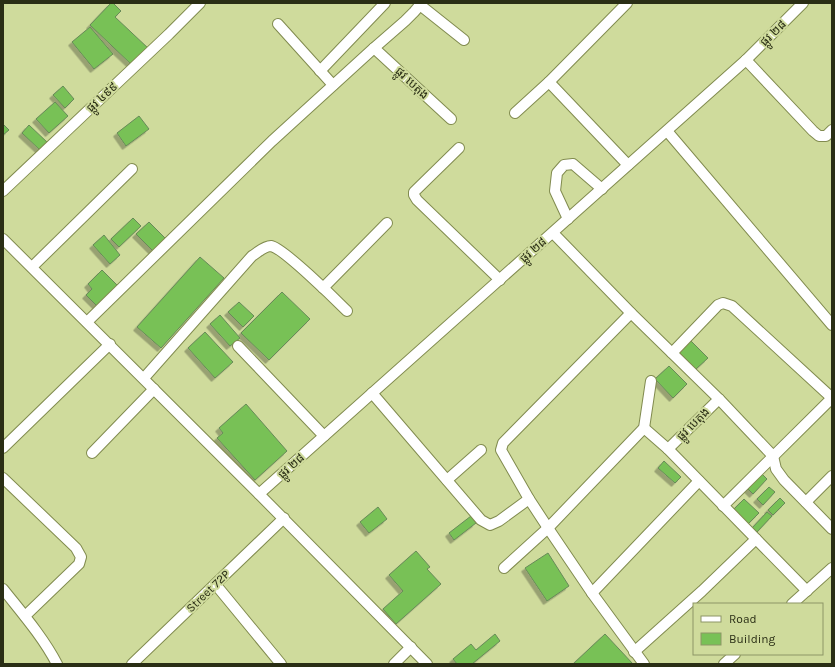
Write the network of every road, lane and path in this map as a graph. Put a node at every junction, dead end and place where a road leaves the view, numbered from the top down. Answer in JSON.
{"nodes":[{"id":1,"x":200,"y":3,"type":"edge"},
{"id":2,"x":385,"y":3,"type":"edge"},
{"id":3,"x":627,"y":3,"type":"edge"},
{"id":4,"x":803,"y":3,"type":"edge"},
{"id":5,"x":419,"y":4,"type":"edge"},
{"id":6,"x":278,"y":24,"type":"dead end"},
{"id":7,"x":464,"y":40,"type":"dead end"},
{"id":8,"x":374,"y":48,"type":"junction"},
{"id":9,"x":746,"y":60,"type":"junction"},
{"id":10,"x":320,"y":71,"type":"junction"},
{"id":11,"x":549,"y":82,"type":"junction"},
{"id":12,"x":333,"y":85,"type":"junction"},
{"id":13,"x":515,"y":113,"type":"dead end"},
{"id":14,"x":450,"y":119,"type":"dead end"},
{"id":15,"x":832,"y":130,"type":"edge"},
{"id":16,"x":667,"y":131,"type":"junction"},
{"id":17,"x":459,"y":148,"type":"dead end"},
{"id":18,"x":628,"y":166,"type":"junction"},
{"id":19,"x":132,"y":169,"type":"dead end"},
{"id":20,"x":602,"y":189,"type":"junction"},
{"id":21,"x":3,"y":191,"type":"edge"},
{"id":22,"x":568,"y":219,"type":"junction"},
{"id":23,"x":387,"y":223,"type":"dead end"},
{"id":24,"x":553,"y":233,"type":"junction"},
{"id":25,"x":3,"y":239,"type":"edge"},
{"id":26,"x":32,"y":267,"type":"junction"},
{"id":27,"x":500,"y":280,"type":"junction"},
{"id":28,"x":323,"y":288,"type":"junction"},
{"id":29,"x":347,"y":311,"type":"dead end"},
{"id":30,"x":631,"y":314,"type":"junction"},
{"id":31,"x":87,"y":322,"type":"junction"},
{"id":32,"x":832,"y":324,"type":"edge"},
{"id":33,"x":110,"y":344,"type":"junction"},
{"id":34,"x":238,"y":346,"type":"dead end"},
{"id":35,"x":672,"y":353,"type":"junction"},
{"id":36,"x":144,"y":378,"type":"junction"},
{"id":37,"x":651,"y":381,"type":"dead end"},
{"id":38,"x":154,"y":389,"type":"junction"},
{"id":39,"x":372,"y":393,"type":"junction"},
{"id":40,"x":832,"y":398,"type":"edge"},
{"id":41,"x":719,"y":399,"type":"junction"},
{"id":42,"x":644,"y":428,"type":"junction"},
{"id":43,"x":324,"y":436,"type":"junction"},
{"id":44,"x":3,"y":448,"type":"edge"},
{"id":45,"x":668,"y":449,"type":"junction"},
{"id":46,"x":481,"y":450,"type":"dead end"},
{"id":47,"x":92,"y":453,"type":"dead end"},
{"id":48,"x":773,"y":456,"type":"junction"},
{"id":49,"x":832,"y":476,"type":"edge"},
{"id":50,"x":3,"y":478,"type":"edge"},
{"id":51,"x":447,"y":480,"type":"junction"},
{"id":52,"x":699,"y":481,"type":"junction"},
{"id":53,"x":259,"y":494,"type":"junction"},
{"id":54,"x":529,"y":499,"type":"junction"},
{"id":55,"x":806,"y":502,"type":"junction"},
{"id":56,"x":723,"y":506,"type":"junction"},
{"id":57,"x":284,"y":518,"type":"junction"},
{"id":58,"x":548,"y":528,"type":"junction"},
{"id":59,"x":832,"y":530,"type":"edge"},
{"id":60,"x":756,"y":539,"type":"junction"},
{"id":61,"x":504,"y":568,"type":"dead end"},
{"id":62,"x":832,"y":568,"type":"edge"},
{"id":63,"x":216,"y":584,"type":"junction"},
{"id":64,"x":3,"y":589,"type":"edge"},
{"id":65,"x":806,"y":590,"type":"junction"},
{"id":66,"x":592,"y":593,"type":"junction"},
{"id":67,"x":793,"y":603,"type":"edge"},
{"id":68,"x":25,"y":616,"type":"junction"},
{"id":69,"x":411,"y":647,"type":"junction"},
{"id":70,"x":634,"y":652,"type":"junction"},
{"id":71,"x":735,"y":655,"type":"edge"},
{"id":72,"x":57,"y":664,"type":"edge"},
{"id":73,"x":132,"y":664,"type":"edge"},
{"id":74,"x":281,"y":664,"type":"edge"},
{"id":75,"x":394,"y":664,"type":"edge"},
{"id":76,"x":427,"y":664,"type":"edge"},
{"id":77,"x":644,"y":664,"type":"edge"},
{"id":78,"x":724,"y":664,"type":"edge"}],
"edges":[{"from":1,"to":21,"type":"street","name":"ផ្លូវ ៤៩៩"},
{"from":2,"to":10,"type":"street"},
{"from":3,"to":11,"type":"street"},
{"from":4,"to":9,"type":"street","name":"ផ្លូវ ២៨"},
{"from":5,"to":7,"type":"street"},
{"from":5,"to":8,"type":"street"},
{"from":6,"to":10,"type":"street"},
{"from":8,"to":12,"type":"street"},
{"from":8,"to":14,"type":"street","name":"ផ្លូវ បេតុង"},
{"from":9,"to":15,"type":"street"},
{"from":9,"to":16,"type":"street","name":"ផ្លូវ ២៨"},
{"from":10,"to":12,"type":"street"},
{"from":11,"to":13,"type":"street"},
{"from":11,"to":18,"type":"street"},
{"from":12,"to":31,"type":"street"},
{"from":16,"to":18,"type":"street","name":"ផ្លូវ ២៨"},
{"from":16,"to":32,"type":"street"},
{"from":17,"to":27,"type":"street"},
{"from":18,"to":20,"type":"street","name":"ផ្លូវ ២៨"},
{"from":19,"to":26,"type":"street"},
{"from":20,"to":22,"type":"street","name":"ផ្លូវ ២៨"},
{"from":20,"to":22,"type":"street"},
{"from":22,"to":24,"type":"street","name":"ផ្លូវ ២៨"},
{"from":23,"to":28,"type":"street"},
{"from":24,"to":27,"type":"street","name":"ផ្លូវ ២៨"},
{"from":24,"to":30,"type":"street"},
{"from":25,"to":26,"type":"street"},
{"from":26,"to":31,"type":"street"},
{"from":27,"to":39,"type":"street","name":"ផ្លូវ ២៨"},
{"from":28,"to":29,"type":"street"},
{"from":28,"to":36,"type":"street"},
{"from":30,"to":35,"type":"street"},
{"from":30,"to":54,"type":"street"},
{"from":31,"to":33,"type":"street"},
{"from":33,"to":36,"type":"street"},
{"from":33,"to":44,"type":"street"},
{"from":34,"to":43,"type":"street"},
{"from":35,"to":40,"type":"street"},
{"from":35,"to":41,"type":"street"},
{"from":36,"to":38,"type":"street"},
{"from":37,"to":42,"type":"street"},
{"from":38,"to":47,"type":"street"},
{"from":38,"to":53,"type":"street"},
{"from":39,"to":43,"type":"street","name":"ផ្លូវ ២៨"},
{"from":39,"to":51,"type":"street"},
{"from":40,"to":48,"type":"street"},
{"from":41,"to":45,"type":"street","name":"ផ្លូវ បេតុង"},
{"from":41,"to":48,"type":"street"},
{"from":42,"to":45,"type":"street"},
{"from":42,"to":58,"type":"street"},
{"from":43,"to":53,"type":"street","name":"ផ្លូវ ២៨"},
{"from":45,"to":52,"type":"street"},
{"from":46,"to":51,"type":"street"},
{"from":48,"to":55,"type":"street"},
{"from":48,"to":56,"type":"street"},
{"from":49,"to":55,"type":"street"},
{"from":50,"to":68,"type":"street"},
{"from":51,"to":54,"type":"street"},
{"from":52,"to":56,"type":"street"},
{"from":52,"to":66,"type":"street"},
{"from":53,"to":57,"type":"street"},
{"from":54,"to":58,"type":"street"},
{"from":55,"to":59,"type":"street"},
{"from":56,"to":60,"type":"street"},
{"from":57,"to":63,"type":"street","name":"Street 72P"},
{"from":57,"to":69,"type":"street"},
{"from":58,"to":61,"type":"street"},
{"from":58,"to":66,"type":"street"},
{"from":60,"to":65,"type":"street"},
{"from":60,"to":70,"type":"street"},
{"from":62,"to":65,"type":"street"},
{"from":63,"to":73,"type":"street","name":"Street 72P"},
{"from":63,"to":74,"type":"street"},
{"from":64,"to":68,"type":"street"},
{"from":65,"to":67,"type":"street"},
{"from":66,"to":70,"type":"street"},
{"from":68,"to":72,"type":"street"},
{"from":69,"to":75,"type":"street"},
{"from":69,"to":76,"type":"street"},
{"from":70,"to":77,"type":"street"},
{"from":71,"to":78,"type":"street"}]}
